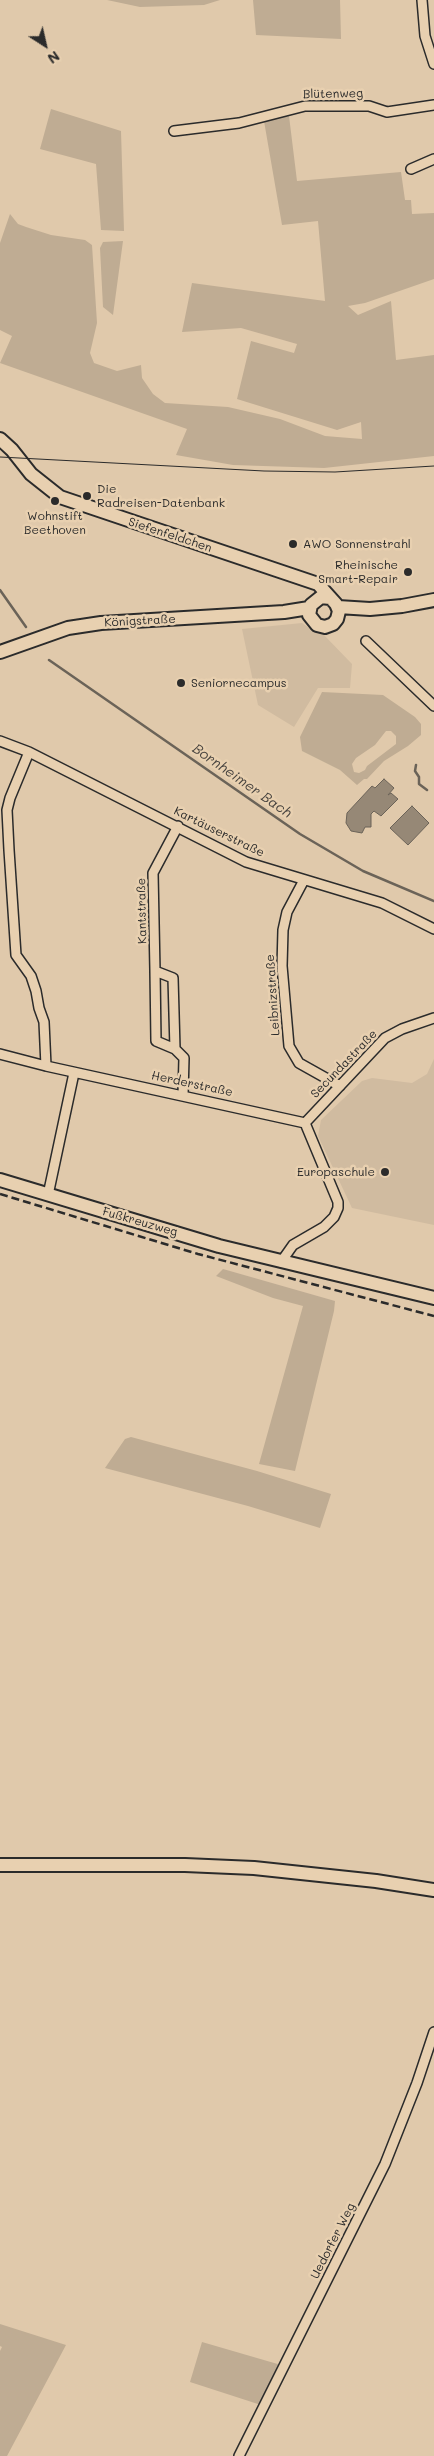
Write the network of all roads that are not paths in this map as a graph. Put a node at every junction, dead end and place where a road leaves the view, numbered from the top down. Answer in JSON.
{"nodes":[{"id":1,"x":422,"y":0,"type":"edge"},
{"id":2,"x":434,"y":64,"type":"edge"},
{"id":3,"x":434,"y":106,"type":"edge"},
{"id":4,"x":174,"y":131,"type":"dead end"},
{"id":5,"x":434,"y":159,"type":"edge"},
{"id":6,"x":411,"y":169,"type":"dead end"},
{"id":7,"x":0,"y":439,"type":"edge"},
{"id":8,"x":304,"y":580,"type":"junction"},
{"id":9,"x":434,"y":600,"type":"edge"},
{"id":10,"x":336,"y":607,"type":"junction"},
{"id":11,"x":312,"y":609,"type":"junction"},
{"id":12,"x":366,"y":641,"type":"dead end"},
{"id":13,"x":0,"y":652,"type":"edge"},
{"id":14,"x":434,"y":706,"type":"edge"},
{"id":15,"x":0,"y":740,"type":"edge"},
{"id":16,"x":29,"y":752,"type":"junction"},
{"id":17,"x":178,"y":826,"type":"junction"},
{"id":18,"x":304,"y":880,"type":"junction"},
{"id":19,"x":434,"y":929,"type":"edge"},
{"id":20,"x":155,"y":971,"type":"junction"},
{"id":21,"x":434,"y":1018,"type":"edge"},
{"id":22,"x":175,"y":1048,"type":"junction"},
{"id":23,"x":0,"y":1054,"type":"edge"},
{"id":24,"x":46,"y":1066,"type":"junction"},
{"id":25,"x":74,"y":1072,"type":"junction"},
{"id":26,"x":340,"y":1086,"type":"junction"},
{"id":27,"x":183,"y":1095,"type":"junction"},
{"id":28,"x":305,"y":1123,"type":"junction"},
{"id":29,"x":0,"y":1180,"type":"edge"},
{"id":30,"x":48,"y":1195,"type":"junction"},
{"id":31,"x":281,"y":1262,"type":"junction"},
{"id":32,"x":434,"y":1298,"type":"edge"},
{"id":33,"x":0,"y":1866,"type":"edge"},
{"id":34,"x":432,"y":1891,"type":"edge"},
{"id":35,"x":434,"y":2032,"type":"edge"},
{"id":36,"x":239,"y":2456,"type":"edge"}],
"edges":[{"from":1,"to":2,"type":"street"},
{"from":3,"to":4,"type":"street","name":"Blütenweg"},
{"from":5,"to":6,"type":"street"},
{"from":7,"to":8,"type":"street","name":"Siefenfeldchen"},
{"from":8,"to":10,"type":"street","name":"Siefenfeldchen"},
{"from":8,"to":11,"type":"street"},
{"from":9,"to":10,"type":"street","name":"Königstraße"},
{"from":10,"to":11,"type":"street","name":"Königstraße"},
{"from":10,"to":11,"type":"street","name":"Königstraße"},
{"from":11,"to":13,"type":"street","name":"Königstraße"},
{"from":12,"to":14,"type":"street"},
{"from":15,"to":16,"type":"street","name":"Kartäuserstraße"},
{"from":16,"to":17,"type":"street","name":"Kartäuserstraße"},
{"from":16,"to":24,"type":"street"},
{"from":17,"to":18,"type":"street","name":"Kartäuserstraße"},
{"from":17,"to":20,"type":"street","name":"Kantstraße"},
{"from":18,"to":19,"type":"street","name":"Kartäuserstraße"},
{"from":18,"to":26,"type":"street","name":"Leibnizstraße"},
{"from":20,"to":22,"type":"street"},
{"from":20,"to":22,"type":"street","name":"Kantstraße"},
{"from":21,"to":26,"type":"street","name":"Secundastraße"},
{"from":22,"to":27,"type":"street"},
{"from":23,"to":24,"type":"street","name":"Herderstraße"},
{"from":24,"to":25,"type":"street","name":"Herderstraße"},
{"from":25,"to":27,"type":"street","name":"Herderstraße"},
{"from":25,"to":30,"type":"street"},
{"from":26,"to":28,"type":"street","name":"Secundastraße"},
{"from":27,"to":28,"type":"street","name":"Herderstraße"},
{"from":28,"to":31,"type":"street"},
{"from":29,"to":30,"type":"street","name":"Fußkreuzweg"},
{"from":30,"to":31,"type":"street","name":"Fußkreuzweg"},
{"from":31,"to":32,"type":"street","name":"Fußkreuzweg"},
{"from":33,"to":34,"type":"street"},
{"from":35,"to":36,"type":"street","name":"Uedorfer Weg"}]}
